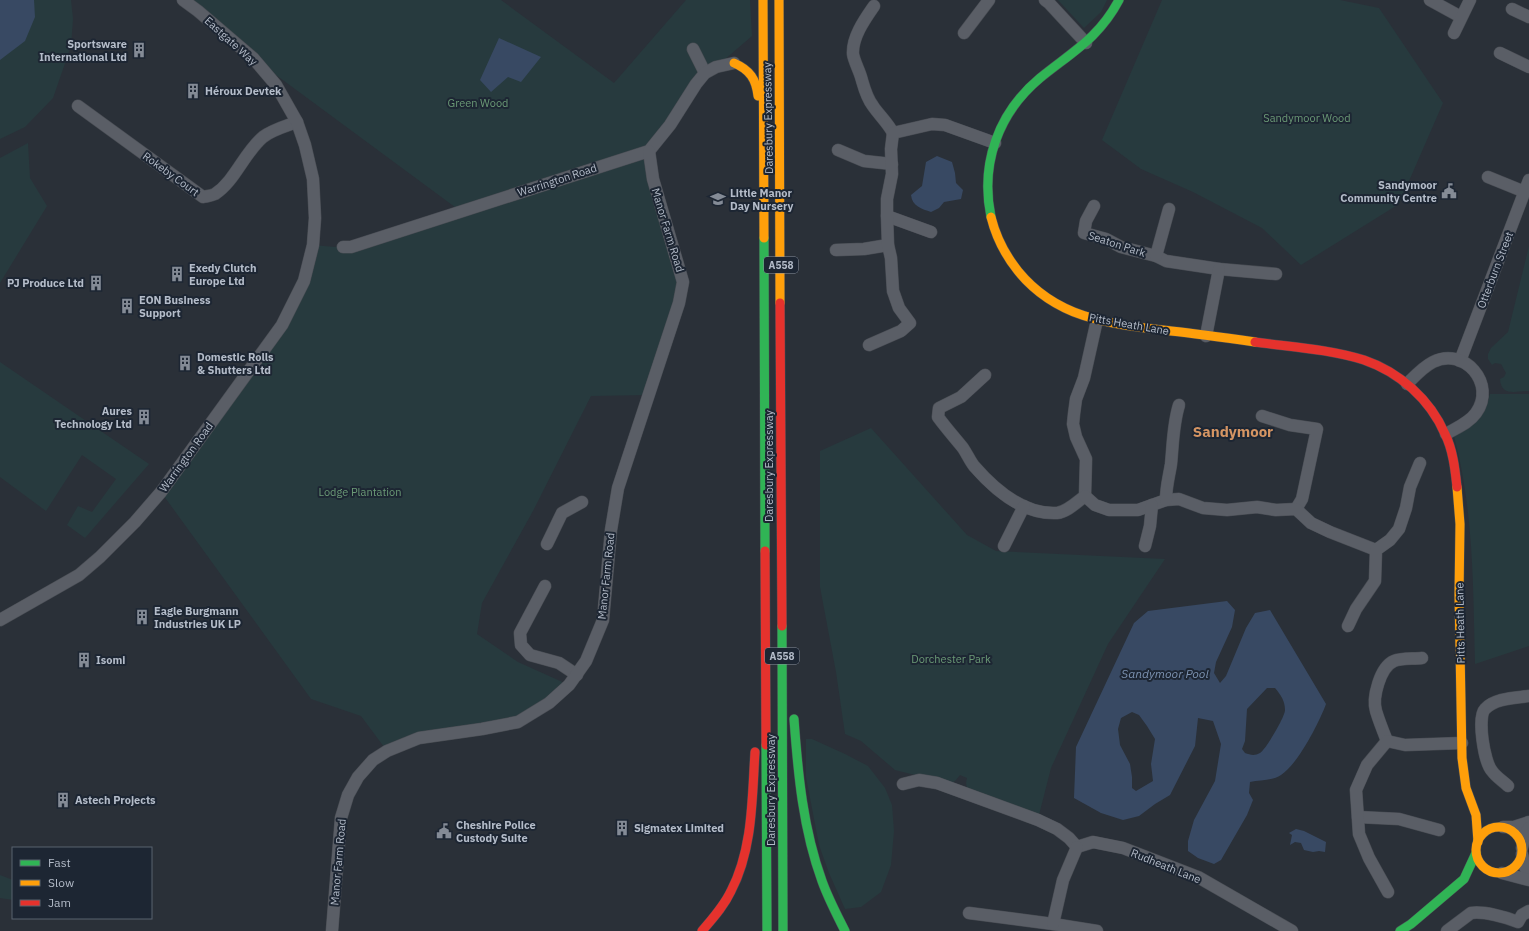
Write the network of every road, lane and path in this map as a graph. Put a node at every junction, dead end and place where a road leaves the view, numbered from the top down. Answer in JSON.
{"nodes":[{"id":1,"x":183,"y":0,"type":"edge"},
{"id":2,"x":763,"y":0,"type":"edge"},
{"id":3,"x":779,"y":0,"type":"edge"},
{"id":4,"x":989,"y":0,"type":"edge"},
{"id":5,"x":1045,"y":0,"type":"edge"},
{"id":6,"x":1119,"y":0,"type":"edge"},
{"id":7,"x":1430,"y":0,"type":"edge"},
{"id":8,"x":1470,"y":0,"type":"edge"},
{"id":9,"x":874,"y":6,"type":"dead end"},
{"id":10,"x":1512,"y":9,"type":"dead end"},
{"id":11,"x":1462,"y":17,"type":"junction"},
{"id":12,"x":1529,"y":17,"type":"edge"},
{"id":13,"x":764,"y":31,"type":"junction"},
{"id":14,"x":964,"y":33,"type":"dead end"},
{"id":15,"x":1454,"y":33,"type":"dead end"},
{"id":16,"x":1086,"y":43,"type":"junction"},
{"id":17,"x":693,"y":49,"type":"dead end"},
{"id":18,"x":753,"y":49,"type":"dead end"},
{"id":19,"x":1500,"y":53,"type":"dead end"},
{"id":20,"x":739,"y":60,"type":"joint"},
{"id":21,"x":1529,"y":67,"type":"edge"},
{"id":22,"x":705,"y":74,"type":"junction"},
{"id":23,"x":78,"y":106,"type":"dead end"},
{"id":24,"x":297,"y":122,"type":"junction"},
{"id":25,"x":893,"y":133,"type":"junction"},
{"id":26,"x":995,"y":143,"type":"junction"},
{"id":27,"x":838,"y":150,"type":"dead end"},
{"id":28,"x":649,"y":151,"type":"junction"},
{"id":29,"x":764,"y":161,"type":"junction"},
{"id":30,"x":892,"y":164,"type":"junction"},
{"id":31,"x":1488,"y":177,"type":"dead end"},
{"id":32,"x":1529,"y":180,"type":"edge"},
{"id":33,"x":1525,"y":192,"type":"junction"},
{"id":34,"x":1094,"y":206,"type":"dead end"},
{"id":35,"x":1169,"y":209,"type":"dead end"},
{"id":36,"x":886,"y":216,"type":"junction"},
{"id":37,"x":931,"y":232,"type":"dead end"},
{"id":38,"x":313,"y":245,"type":"joint"},
{"id":39,"x":888,"y":245,"type":"junction"},
{"id":40,"x":343,"y":247,"type":"dead end"},
{"id":41,"x":836,"y":250,"type":"dead end"},
{"id":42,"x":1156,"y":256,"type":"junction"},
{"id":43,"x":1219,"y":269,"type":"junction"},
{"id":44,"x":1276,"y":274,"type":"dead end"},
{"id":45,"x":1097,"y":320,"type":"junction"},
{"id":46,"x":1206,"y":336,"type":"junction"},
{"id":47,"x":869,"y":345,"type":"dead end"},
{"id":48,"x":1460,"y":361,"type":"junction"},
{"id":49,"x":985,"y":375,"type":"dead end"},
{"id":50,"x":1407,"y":384,"type":"junction"},
{"id":51,"x":1179,"y":405,"type":"dead end"},
{"id":52,"x":1262,"y":416,"type":"dead end"},
{"id":53,"x":1446,"y":434,"type":"junction"},
{"id":54,"x":1420,"y":464,"type":"dead end"},
{"id":55,"x":1085,"y":496,"type":"junction"},
{"id":56,"x":1166,"y":500,"type":"junction"},
{"id":57,"x":582,"y":502,"type":"dead end"},
{"id":58,"x":1152,"y":505,"type":"junction"},
{"id":59,"x":1024,"y":506,"type":"junction"},
{"id":60,"x":1296,"y":509,"type":"junction"},
{"id":61,"x":782,"y":530,"type":"junction"},
{"id":62,"x":547,"y":544,"type":"dead end"},
{"id":63,"x":1004,"y":546,"type":"dead end"},
{"id":64,"x":1145,"y":546,"type":"dead end"},
{"id":65,"x":1376,"y":550,"type":"junction"},
{"id":66,"x":545,"y":586,"type":"dead end"},
{"id":67,"x":766,"y":600,"type":"junction"},
{"id":68,"x":0,"y":620,"type":"edge"},
{"id":69,"x":1348,"y":626,"type":"dead end"},
{"id":70,"x":1422,"y":658,"type":"dead end"},
{"id":71,"x":577,"y":675,"type":"junction"},
{"id":72,"x":791,"y":679,"type":"dead end"},
{"id":73,"x":1529,"y":696,"type":"edge"},
{"id":74,"x":793,"y":711,"type":"dead end"},
{"id":75,"x":757,"y":714,"type":"dead end"},
{"id":76,"x":1387,"y":741,"type":"junction"},
{"id":77,"x":1462,"y":743,"type":"junction"},
{"id":78,"x":755,"y":746,"type":"dead end"},
{"id":79,"x":903,"y":784,"type":"dead end"},
{"id":80,"x":1508,"y":786,"type":"dead end"},
{"id":81,"x":1475,"y":812,"type":"junction"},
{"id":82,"x":1358,"y":816,"type":"junction"},
{"id":83,"x":1529,"y":822,"type":"edge"},
{"id":84,"x":1500,"y":827,"type":"junction"},
{"id":85,"x":1529,"y":828,"type":"edge"},
{"id":86,"x":1439,"y":830,"type":"dead end"},
{"id":87,"x":1478,"y":842,"type":"junction"},
{"id":88,"x":1077,"y":847,"type":"junction"},
{"id":89,"x":1522,"y":851,"type":"junction"},
{"id":90,"x":1476,"y":853,"type":"junction"},
{"id":91,"x":1499,"y":873,"type":"junction"},
{"id":92,"x":1529,"y":875,"type":"edge"},
{"id":93,"x":1464,"y":879,"type":"junction"},
{"id":94,"x":1529,"y":880,"type":"edge"},
{"id":95,"x":1388,"y":892,"type":"dead end"},
{"id":96,"x":1529,"y":911,"type":"edge"},
{"id":97,"x":969,"y":913,"type":"dead end"},
{"id":98,"x":1053,"y":924,"type":"junction"},
{"id":99,"x":1518,"y":926,"type":"edge"},
{"id":100,"x":332,"y":931,"type":"edge"},
{"id":101,"x":702,"y":931,"type":"edge"},
{"id":102,"x":767,"y":931,"type":"edge"},
{"id":103,"x":783,"y":931,"type":"edge"},
{"id":104,"x":845,"y":931,"type":"edge"},
{"id":105,"x":1097,"y":931,"type":"edge"},
{"id":106,"x":1292,"y":931,"type":"edge"},
{"id":107,"x":1400,"y":931,"type":"edge"},
{"id":108,"x":1447,"y":931,"type":"edge"}],
"edges":[{"from":1,"to":24,"type":"street","name":"Eastgate Way"},
{"from":2,"to":13,"type":"main road","name":"Daresbury Expressway","number":"A558"},
{"from":3,"to":61,"type":"main road","name":"Daresbury Expressway","number":"A558"},
{"from":4,"to":14,"type":"street"},
{"from":5,"to":16,"type":"street"},
{"from":6,"to":16,"type":"main road","name":"Pitts Heath Lane"},
{"from":7,"to":11,"type":"street"},
{"from":8,"to":11,"type":"street"},
{"from":9,"to":25,"type":"street"},
{"from":10,"to":12,"type":"street"},
{"from":11,"to":15,"type":"street"},
{"from":13,"to":18,"type":"main road"},
{"from":13,"to":29,"type":"main road","name":"Daresbury Expressway","number":"A558"},
{"from":16,"to":26,"type":"main road","name":"Pitts Heath Lane"},
{"from":17,"to":22,"type":"street"},
{"from":19,"to":21,"type":"street"},
{"from":20,"to":22,"type":"street"},
{"from":20,"to":29,"type":"main road"},
{"from":22,"to":28,"type":"street"},
{"from":23,"to":24,"type":"street","name":"Rokeby Court"},
{"from":24,"to":38,"type":"street","name":"Eastgate Way"},
{"from":25,"to":26,"type":"street"},
{"from":25,"to":30,"type":"street"},
{"from":26,"to":45,"type":"main road","name":"Pitts Heath Lane"},
{"from":27,"to":30,"type":"street"},
{"from":28,"to":40,"type":"street","name":"Warrington Road"},
{"from":28,"to":71,"type":"street","name":"Manor Farm Road"},
{"from":29,"to":67,"type":"main road","name":"Daresbury Expressway","number":"A558"},
{"from":30,"to":36,"type":"street"},
{"from":31,"to":33,"type":"street"},
{"from":32,"to":33,"type":"street","name":"Otterburn Street"},
{"from":33,"to":48,"type":"street","name":"Otterburn Street"},
{"from":34,"to":42,"type":"street","name":"Seaton Park"},
{"from":35,"to":42,"type":"street","name":"Seaton Park"},
{"from":36,"to":37,"type":"street"},
{"from":36,"to":39,"type":"street"},
{"from":38,"to":68,"type":"street","name":"Warrington Road"},
{"from":39,"to":41,"type":"street"},
{"from":39,"to":47,"type":"street"},
{"from":42,"to":43,"type":"street","name":"Seaton Park"},
{"from":43,"to":44,"type":"street","name":"Seaton Park"},
{"from":43,"to":46,"type":"street"},
{"from":45,"to":46,"type":"main road","name":"Pitts Heath Lane"},
{"from":45,"to":55,"type":"street"},
{"from":46,"to":50,"type":"main road","name":"Pitts Heath Lane"},
{"from":48,"to":50,"type":"street"},
{"from":48,"to":53,"type":"street"},
{"from":49,"to":59,"type":"street"},
{"from":50,"to":53,"type":"main road","name":"Pitts Heath Lane"},
{"from":51,"to":56,"type":"street"},
{"from":52,"to":60,"type":"street"},
{"from":53,"to":77,"type":"main road","name":"Pitts Heath Lane"},
{"from":54,"to":65,"type":"street"},
{"from":55,"to":58,"type":"street"},
{"from":55,"to":59,"type":"street"},
{"from":56,"to":58,"type":"street"},
{"from":56,"to":60,"type":"street"},
{"from":57,"to":62,"type":"street"},
{"from":58,"to":64,"type":"street"},
{"from":59,"to":63,"type":"street"},
{"from":60,"to":65,"type":"street"},
{"from":61,"to":72,"type":"main road"},
{"from":61,"to":103,"type":"main road","name":"Daresbury Expressway","number":"A558"},
{"from":65,"to":69,"type":"street"},
{"from":66,"to":71,"type":"street"},
{"from":67,"to":75,"type":"main road"},
{"from":67,"to":102,"type":"main road","name":"Daresbury Expressway","number":"A558"},
{"from":70,"to":76,"type":"street"},
{"from":71,"to":100,"type":"street","name":"Manor Farm Road"},
{"from":73,"to":80,"type":"street"},
{"from":74,"to":104,"type":"main road"},
{"from":76,"to":77,"type":"street"},
{"from":76,"to":82,"type":"street"},
{"from":77,"to":81,"type":"main road","name":"Pitts Heath Lane"},
{"from":78,"to":101,"type":"main road"},
{"from":79,"to":88,"type":"street"},
{"from":81,"to":84,"type":"main road"},
{"from":81,"to":87,"type":"main road","name":"Pitts Heath Lane"},
{"from":82,"to":86,"type":"street"},
{"from":82,"to":95,"type":"street"},
{"from":83,"to":84,"type":"street"},
{"from":84,"to":87,"type":"main road"},
{"from":84,"to":89,"type":"main road"},
{"from":85,"to":89,"type":"street"},
{"from":87,"to":90,"type":"main road"},
{"from":88,"to":98,"type":"street"},
{"from":88,"to":106,"type":"street","name":"Rudheath Lane"},
{"from":89,"to":91,"type":"main road"},
{"from":89,"to":92,"type":"street"},
{"from":90,"to":91,"type":"main road"},
{"from":90,"to":93,"type":"main road"},
{"from":91,"to":93,"type":"main road"},
{"from":91,"to":94,"type":"street"},
{"from":93,"to":107,"type":"main road"},
{"from":96,"to":99,"type":"street"},
{"from":97,"to":98,"type":"street"},
{"from":98,"to":105,"type":"street"},
{"from":99,"to":108,"type":"street"}]}
